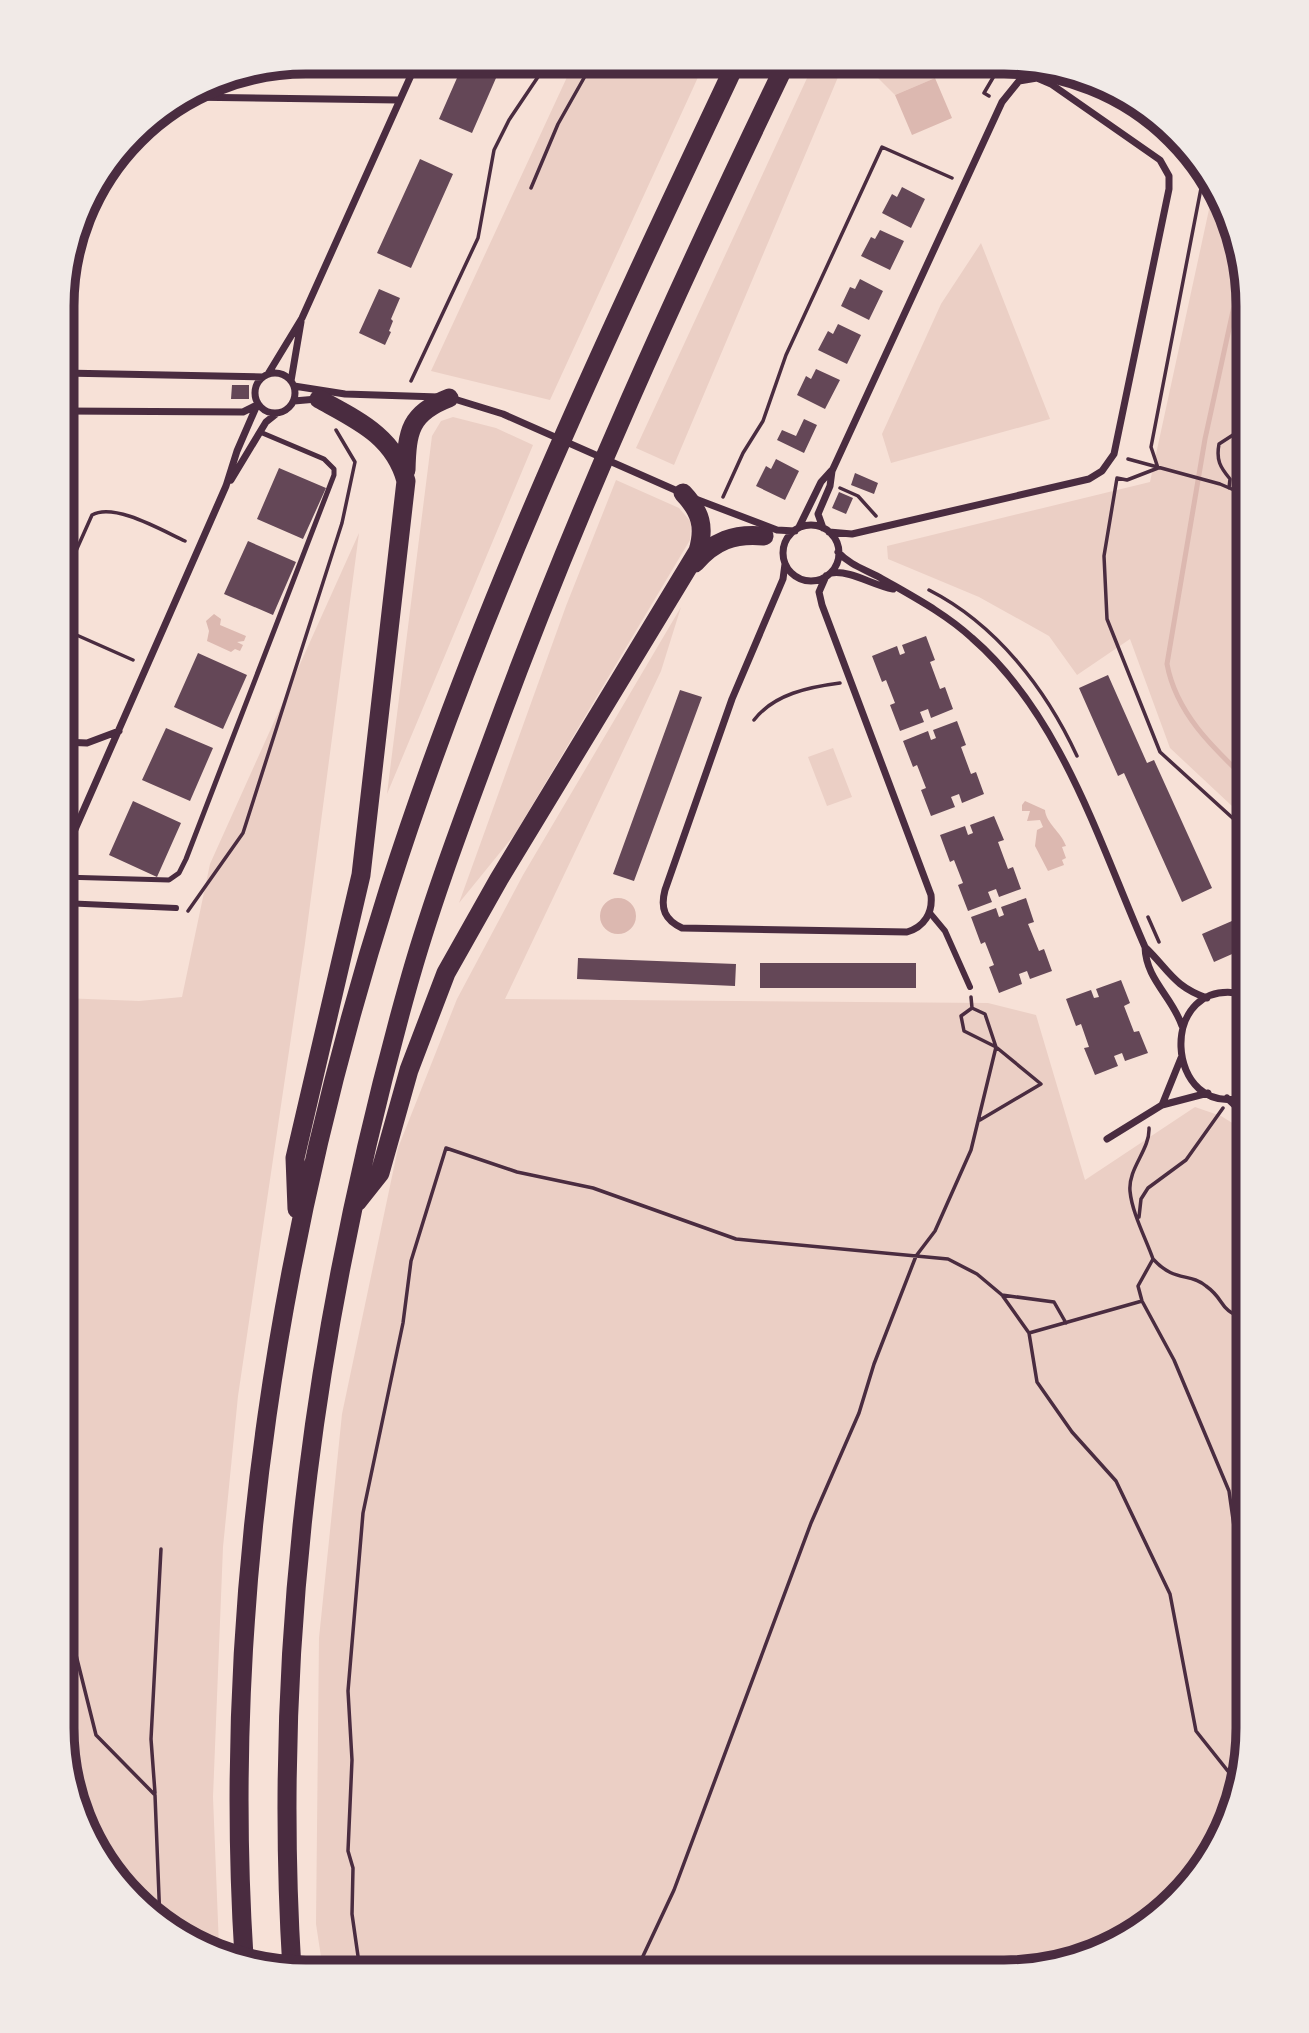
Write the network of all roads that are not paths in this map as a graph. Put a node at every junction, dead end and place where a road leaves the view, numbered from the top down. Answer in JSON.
{"nodes":[{"id":1,"x":411,"y":74,"type":"edge"},
{"id":2,"x":730,"y":74,"type":"edge"},
{"id":3,"x":781,"y":74,"type":"edge"},
{"id":4,"x":205,"y":97,"type":"edge"},
{"id":5,"x":398,"y":100,"type":"junction"},
{"id":6,"x":302,"y":318,"type":"junction"},
{"id":7,"x":74,"y":373,"type":"edge"},
{"id":8,"x":265,"y":375,"type":"junction"},
{"id":9,"x":292,"y":383,"type":"junction"},
{"id":10,"x":345,"y":394,"type":"junction"},
{"id":11,"x":449,"y":398,"type":"junction"},
{"id":12,"x":319,"y":399,"type":"junction"},
{"id":13,"x":294,"y":401,"type":"junction"},
{"id":14,"x":257,"y":405,"type":"junction"},
{"id":15,"x":74,"y":411,"type":"edge"},
{"id":16,"x":276,"y":414,"type":"junction"},
{"id":17,"x":260,"y":432,"type":"junction"},
{"id":18,"x":832,"y":471,"type":"junction"},
{"id":19,"x":406,"y":481,"type":"junction"},
{"id":20,"x":226,"y":486,"type":"junction"},
{"id":21,"x":674,"y":489,"type":"junction"},
{"id":22,"x":718,"y":508,"type":"junction"},
{"id":23,"x":795,"y":530,"type":"junction"},
{"id":24,"x":826,"y":530,"type":"junction"},
{"id":25,"x":852,"y":534,"type":"junction"},
{"id":26,"x":764,"y":536,"type":"junction"},
{"id":27,"x":838,"y":550,"type":"junction"},
{"id":28,"x":784,"y":560,"type":"junction"},
{"id":29,"x":685,"y":575,"type":"junction"},
{"id":30,"x":828,"y":575,"type":"junction"},
{"id":31,"x":897,"y":590,"type":"junction"},
{"id":32,"x":120,"y":731,"type":"junction"},
{"id":33,"x":74,"y":743,"type":"edge"},
{"id":34,"x":74,"y":833,"type":"edge"},
{"id":35,"x":74,"y":877,"type":"edge"},
{"id":36,"x":74,"y":904,"type":"edge"},
{"id":37,"x":176,"y":908,"type":"road end"},
{"id":38,"x":930,"y":913,"type":"junction"},
{"id":39,"x":1145,"y":947,"type":"junction"},
{"id":40,"x":970,"y":987,"type":"road end"},
{"id":41,"x":1236,"y":994,"type":"edge"},
{"id":42,"x":1207,"y":998,"type":"junction"},
{"id":43,"x":1182,"y":1026,"type":"junction"},
{"id":44,"x":1181,"y":1058,"type":"junction"},
{"id":45,"x":1209,"y":1093,"type":"junction"},
{"id":46,"x":1235,"y":1097,"type":"edge"},
{"id":47,"x":1227,"y":1098,"type":"junction"},
{"id":48,"x":1162,"y":1105,"type":"junction"},
{"id":49,"x":1235,"y":1106,"type":"edge"},
{"id":50,"x":1107,"y":1139,"type":"dead end"},
{"id":51,"x":352,"y":1208,"type":"junction"},
{"id":52,"x":298,"y":1239,"type":"junction"},
{"id":53,"x":244,"y":1951,"type":"edge"},
{"id":54,"x":292,"y":1959,"type":"edge"}],
"edges":[{"from":1,"to":5,"type":"street"},
{"from":2,"to":52,"type":"highway"},
{"from":3,"to":51,"type":"highway"},
{"from":4,"to":5,"type":"street"},
{"from":5,"to":6,"type":"street"},
{"from":6,"to":8,"type":"street"},
{"from":6,"to":9,"type":"street"},
{"from":7,"to":8,"type":"street"},
{"from":8,"to":9,"type":"street"},
{"from":8,"to":14,"type":"street"},
{"from":9,"to":10,"type":"street"},
{"from":9,"to":13,"type":"street"},
{"from":10,"to":11,"type":"street"},
{"from":10,"to":12,"type":"street"},
{"from":11,"to":19,"type":"highway"},
{"from":11,"to":21,"type":"street"},
{"from":12,"to":13,"type":"street"},
{"from":12,"to":19,"type":"highway"},
{"from":13,"to":16,"type":"street"},
{"from":14,"to":15,"type":"street"},
{"from":14,"to":16,"type":"street"},
{"from":14,"to":20,"type":"street"},
{"from":16,"to":17,"type":"street"},
{"from":17,"to":20,"type":"street"},
{"from":17,"to":35,"type":"lane"},
{"from":18,"to":23,"type":"street"},
{"from":18,"to":24,"type":"street"},
{"from":18,"to":25,"type":"street"},
{"from":19,"to":52,"type":"highway"},
{"from":20,"to":32,"type":"street"},
{"from":21,"to":22,"type":"street"},
{"from":21,"to":29,"type":"highway"},
{"from":22,"to":23,"type":"street"},
{"from":22,"to":26,"type":"street"},
{"from":23,"to":24,"type":"street"},
{"from":23,"to":28,"type":"street"},
{"from":24,"to":25,"type":"street"},
{"from":24,"to":27,"type":"street"},
{"from":25,"to":27,"type":"street"},
{"from":26,"to":28,"type":"street"},
{"from":26,"to":29,"type":"highway"},
{"from":27,"to":30,"type":"street"},
{"from":27,"to":31,"type":"street"},
{"from":28,"to":30,"type":"street"},
{"from":28,"to":38,"type":"street"},
{"from":29,"to":51,"type":"highway"},
{"from":30,"to":31,"type":"street"},
{"from":30,"to":38,"type":"street"},
{"from":31,"to":39,"type":"street"},
{"from":32,"to":33,"type":"street"},
{"from":32,"to":34,"type":"street"},
{"from":36,"to":37,"type":"street"},
{"from":38,"to":40,"type":"street"},
{"from":39,"to":42,"type":"street"},
{"from":39,"to":43,"type":"street"},
{"from":41,"to":42,"type":"street"},
{"from":42,"to":43,"type":"street"},
{"from":43,"to":44,"type":"street"},
{"from":44,"to":45,"type":"street"},
{"from":44,"to":48,"type":"street"},
{"from":45,"to":47,"type":"street"},
{"from":45,"to":48,"type":"street"},
{"from":46,"to":47,"type":"street"},
{"from":47,"to":49,"type":"street"},
{"from":48,"to":50,"type":"street"},
{"from":51,"to":54,"type":"highway"},
{"from":52,"to":53,"type":"highway"}]}
